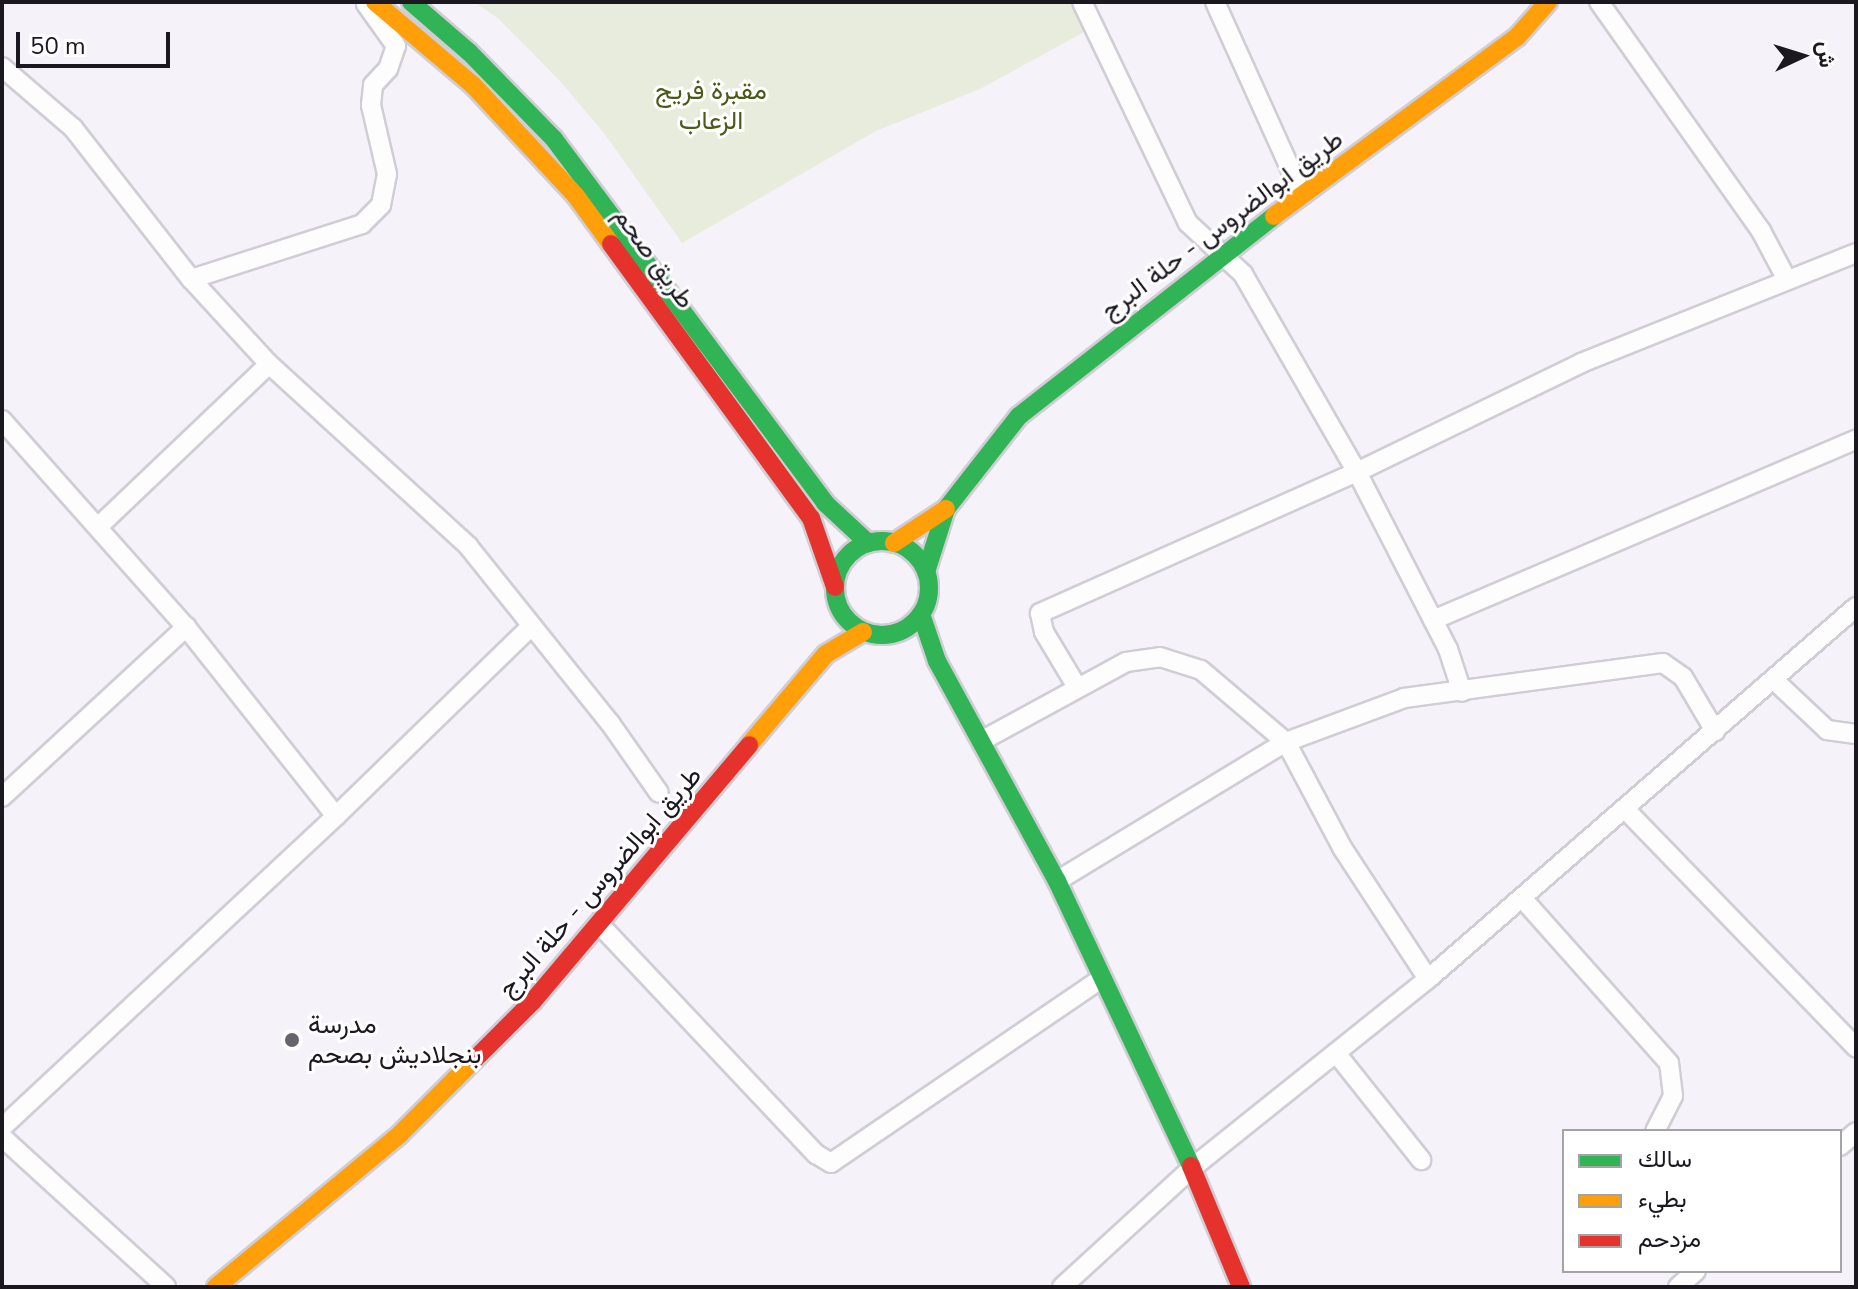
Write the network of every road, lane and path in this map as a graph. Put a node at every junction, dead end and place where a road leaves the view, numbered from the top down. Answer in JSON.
{"nodes":[{"id":1,"x":364,"y":2,"type":"edge"},
{"id":2,"x":375,"y":2,"type":"edge"},
{"id":3,"x":411,"y":2,"type":"edge"},
{"id":4,"x":1082,"y":2,"type":"edge"},
{"id":5,"x":1215,"y":2,"type":"edge"},
{"id":6,"x":1548,"y":2,"type":"edge"},
{"id":7,"x":1599,"y":2,"type":"edge"},
{"id":8,"x":2,"y":67,"type":"edge"},
{"id":9,"x":1302,"y":195,"type":"junction"},
{"id":10,"x":1856,"y":253,"type":"edge"},
{"id":11,"x":1222,"y":254,"type":"junction"},
{"id":12,"x":1786,"y":278,"type":"junction"},
{"id":13,"x":191,"y":279,"type":"junction"},
{"id":14,"x":269,"y":364,"type":"junction"},
{"id":15,"x":3,"y":423,"type":"edge"},
{"id":16,"x":1856,"y":440,"type":"edge"},
{"id":17,"x":1357,"y":472,"type":"junction"},
{"id":18,"x":946,"y":509,"type":"junction"},
{"id":19,"x":98,"y":527,"type":"junction"},
{"id":20,"x":868,"y":543,"type":"junction"},
{"id":21,"x":894,"y":543,"type":"junction"},
{"id":22,"x":926,"y":572,"type":"junction"},
{"id":23,"x":836,"y":596,"type":"junction"},
{"id":24,"x":1856,"y":607,"type":"edge"},
{"id":25,"x":921,"y":614,"type":"junction"},
{"id":26,"x":1433,"y":620,"type":"junction"},
{"id":27,"x":186,"y":627,"type":"junction"},
{"id":28,"x":529,"y":628,"type":"junction"},
{"id":29,"x":863,"y":632,"type":"junction"},
{"id":30,"x":896,"y":633,"type":"junction"},
{"id":31,"x":826,"y":654,"type":"junction"},
{"id":32,"x":937,"y":661,"type":"junction"},
{"id":33,"x":1774,"y":680,"type":"junction"},
{"id":34,"x":1077,"y":687,"type":"junction"},
{"id":35,"x":1462,"y":692,"type":"junction"},
{"id":36,"x":1715,"y":731,"type":"junction"},
{"id":37,"x":1856,"y":734,"type":"edge"},
{"id":38,"x":983,"y":740,"type":"junction"},
{"id":39,"x":1286,"y":742,"type":"junction"},
{"id":40,"x":659,"y":793,"type":"dead end"},
{"id":41,"x":2,"y":797,"type":"edge"},
{"id":42,"x":1625,"y":809,"type":"junction"},
{"id":43,"x":336,"y":816,"type":"junction"},
{"id":44,"x":1057,"y":881,"type":"junction"},
{"id":45,"x":1522,"y":898,"type":"junction"},
{"id":46,"x":600,"y":925,"type":"junction"},
{"id":47,"x":1102,"y":978,"type":"junction"},
{"id":48,"x":1428,"y":979,"type":"junction"},
{"id":49,"x":1856,"y":1047,"type":"edge"},
{"id":50,"x":1336,"y":1053,"type":"junction"},
{"id":51,"x":2,"y":1128,"type":"edge"},
{"id":52,"x":1656,"y":1129,"type":"edge"},
{"id":53,"x":2,"y":1137,"type":"edge"},
{"id":54,"x":1421,"y":1160,"type":"dead end"},
{"id":55,"x":1192,"y":1168,"type":"junction"},
{"id":56,"x":1694,"y":1273,"type":"edge"},
{"id":57,"x":166,"y":1287,"type":"edge"},
{"id":58,"x":216,"y":1287,"type":"edge"},
{"id":59,"x":1062,"y":1287,"type":"edge"},
{"id":60,"x":1241,"y":1287,"type":"edge"},
{"id":61,"x":1678,"y":1287,"type":"edge"}],
"edges":[{"from":1,"to":13,"type":"street"},
{"from":2,"to":23,"type":"main road","name":"طريق صحم"},
{"from":3,"to":20,"type":"main road","name":"طريق صحم"},
{"from":4,"to":11,"type":"street"},
{"from":5,"to":9,"type":"street"},
{"from":6,"to":9,"type":"main road","name":"طريق ابوالضروس - حلة البرج"},
{"from":7,"to":12,"type":"street"},
{"from":8,"to":13,"type":"street"},
{"from":9,"to":11,"type":"main road","name":"طريق ابوالضروس - حلة البرج"},
{"from":10,"to":12,"type":"street"},
{"from":11,"to":17,"type":"street"},
{"from":11,"to":18,"type":"main road","name":"طريق ابوالضروس - حلة البرج"},
{"from":12,"to":17,"type":"street"},
{"from":13,"to":14,"type":"street"},
{"from":14,"to":19,"type":"street"},
{"from":14,"to":28,"type":"street"},
{"from":15,"to":19,"type":"street"},
{"from":16,"to":26,"type":"street"},
{"from":17,"to":26,"type":"street"},
{"from":17,"to":34,"type":"street"},
{"from":18,"to":21,"type":"main road","name":"طريق ابوالضروس - حلة البرج"},
{"from":18,"to":22,"type":"main road","name":"طريق ابوالضروس - حلة البرج"},
{"from":19,"to":27,"type":"street"},
{"from":20,"to":21,"type":"main road"},
{"from":20,"to":23,"type":"main road"},
{"from":21,"to":22,"type":"main road"},
{"from":22,"to":25,"type":"main road"},
{"from":23,"to":29,"type":"main road"},
{"from":23,"to":31,"type":"main road","name":"طريق ابوالضروس - حلة البرج"},
{"from":24,"to":33,"type":"street"},
{"from":25,"to":30,"type":"main road"},
{"from":25,"to":32,"type":"main road"},
{"from":26,"to":35,"type":"street"},
{"from":27,"to":41,"type":"street"},
{"from":27,"to":43,"type":"street"},
{"from":28,"to":40,"type":"street"},
{"from":28,"to":43,"type":"street"},
{"from":29,"to":30,"type":"main road"},
{"from":29,"to":31,"type":"main road","name":"طريق ابوالضروس - حلة البرج"},
{"from":30,"to":32,"type":"main road"},
{"from":31,"to":46,"type":"main road","name":"طريق ابوالضروس - حلة البرج"},
{"from":32,"to":38,"type":"main road"},
{"from":33,"to":36,"type":"street"},
{"from":33,"to":37,"type":"street"},
{"from":34,"to":38,"type":"street"},
{"from":34,"to":39,"type":"street"},
{"from":35,"to":36,"type":"street"},
{"from":35,"to":39,"type":"street"},
{"from":36,"to":42,"type":"street"},
{"from":38,"to":44,"type":"main road"},
{"from":39,"to":44,"type":"street"},
{"from":39,"to":48,"type":"street"},
{"from":42,"to":45,"type":"street"},
{"from":42,"to":49,"type":"street"},
{"from":43,"to":51,"type":"street"},
{"from":44,"to":47,"type":"main road"},
{"from":45,"to":48,"type":"street"},
{"from":45,"to":52,"type":"street"},
{"from":46,"to":47,"type":"street"},
{"from":46,"to":58,"type":"main road","name":"طريق ابوالضروس - حلة البرج"},
{"from":47,"to":55,"type":"main road"},
{"from":48,"to":50,"type":"street"},
{"from":50,"to":54,"type":"street"},
{"from":50,"to":55,"type":"street"},
{"from":53,"to":57,"type":"street"},
{"from":55,"to":59,"type":"street"},
{"from":55,"to":60,"type":"main road"},
{"from":56,"to":61,"type":"street"}]}
